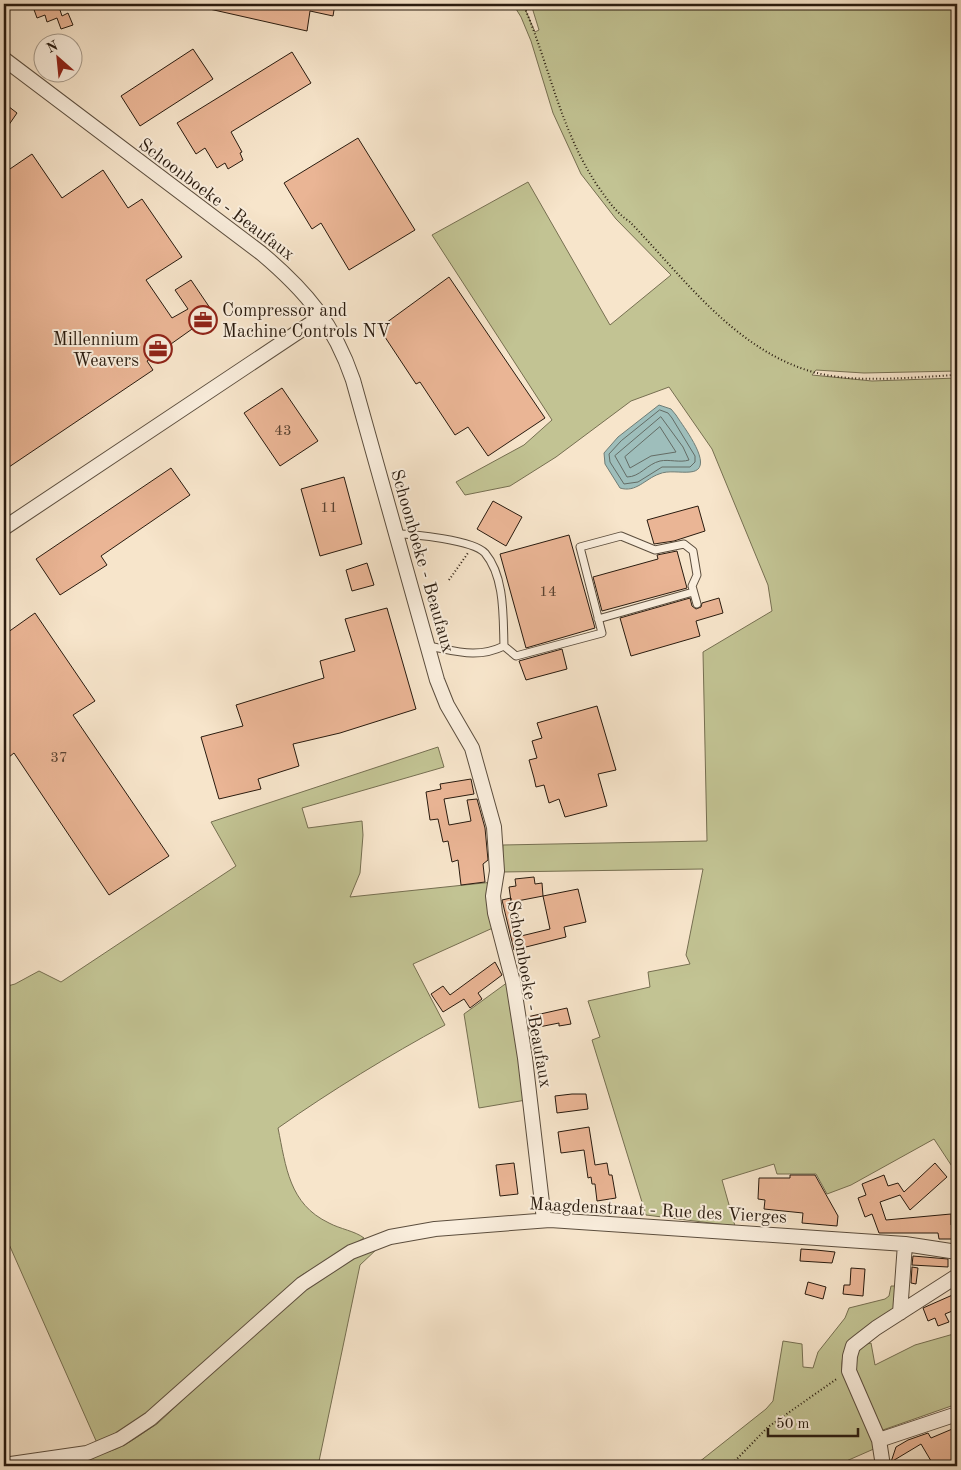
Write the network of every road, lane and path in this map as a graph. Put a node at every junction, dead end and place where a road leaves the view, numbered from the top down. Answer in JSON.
{"nodes":[{"id":1,"x":524,"y":4,"type":"edge"},
{"id":2,"x":4,"y":59,"type":"edge"},
{"id":3,"x":322,"y":316,"type":"junction"},
{"id":4,"x":957,"y":375,"type":"edge"},
{"id":5,"x":4,"y":528,"type":"edge"},
{"id":6,"x":396,"y":534,"type":"junction"},
{"id":7,"x":472,"y":548,"type":"junction"},
{"id":8,"x":449,"y":580,"type":"dead end"},
{"id":9,"x":693,"y":592,"type":"junction"},
{"id":10,"x":697,"y":604,"type":"dead end"},
{"id":11,"x":598,"y":618,"type":"junction"},
{"id":12,"x":427,"y":646,"type":"junction"},
{"id":13,"x":504,"y":646,"type":"junction"},
{"id":14,"x":544,"y":1220,"type":"junction"},
{"id":15,"x":904,"y":1244,"type":"junction"},
{"id":16,"x":957,"y":1252,"type":"edge"},
{"id":17,"x":957,"y":1276,"type":"edge"},
{"id":18,"x":900,"y":1313,"type":"junction"},
{"id":19,"x":849,"y":1371,"type":"junction"},
{"id":20,"x":957,"y":1414,"type":"edge"},
{"id":21,"x":877,"y":1436,"type":"junction"},
{"id":22,"x":4,"y":1465,"type":"edge"},
{"id":23,"x":730,"y":1466,"type":"edge"},
{"id":24,"x":883,"y":1466,"type":"edge"}],
"edges":[{"from":1,"to":4,"type":"path"},
{"from":2,"to":3,"type":"street","name":"Schoonboeke - Beaufaux"},
{"from":3,"to":5,"type":"street"},
{"from":3,"to":6,"type":"street","name":"Schoonboeke - Beaufaux"},
{"from":6,"to":7,"type":"lane"},
{"from":6,"to":12,"type":"street","name":"Schoonboeke - Beaufaux"},
{"from":7,"to":8,"type":"path"},
{"from":7,"to":13,"type":"lane"},
{"from":9,"to":10,"type":"lane"},
{"from":9,"to":11,"type":"lane"},
{"from":9,"to":11,"type":"lane"},
{"from":11,"to":13,"type":"lane"},
{"from":12,"to":13,"type":"lane"},
{"from":12,"to":14,"type":"street","name":"Schoonboeke - Beaufaux"},
{"from":14,"to":15,"type":"street","name":"Maagdenstraat - Rue des Vierges"},
{"from":14,"to":22,"type":"street","name":"Maagdenstraat - Rue des Vierges"},
{"from":15,"to":16,"type":"street","name":"Maagdenstraat - Rue des Vierges"},
{"from":15,"to":18,"type":"street"},
{"from":17,"to":18,"type":"street"},
{"from":18,"to":19,"type":"street"},
{"from":19,"to":21,"type":"street"},
{"from":19,"to":23,"type":"path"},
{"from":20,"to":21,"type":"street"},
{"from":21,"to":24,"type":"street"}]}
